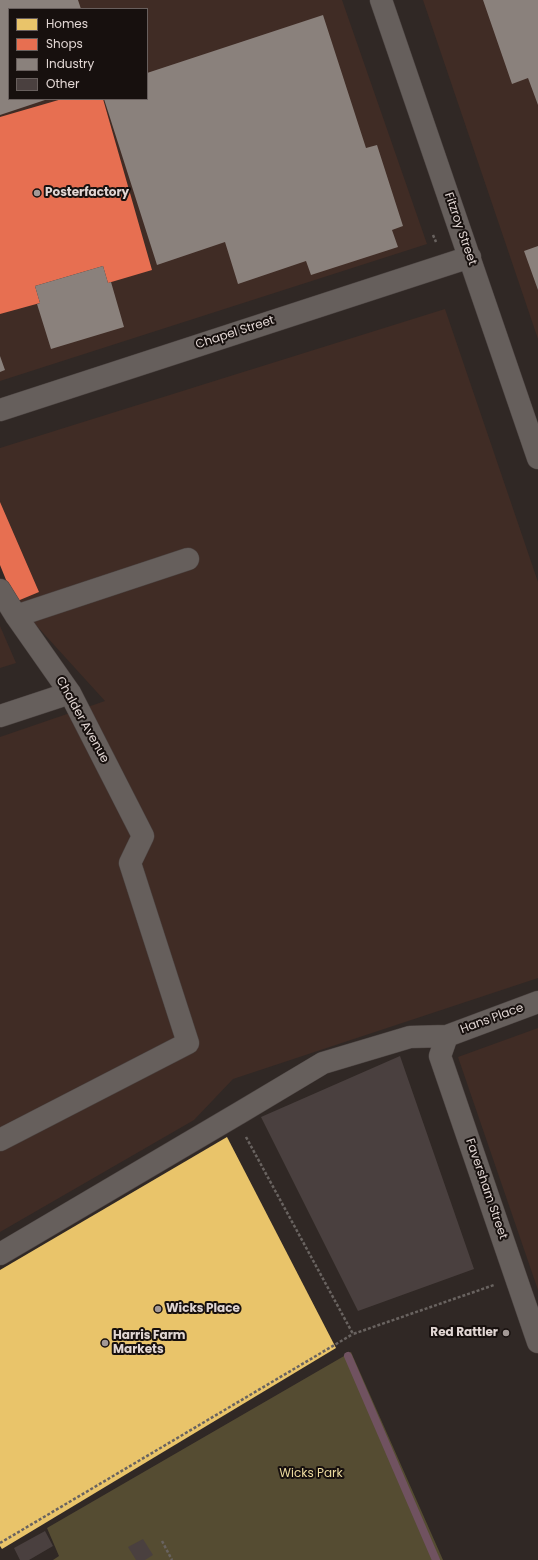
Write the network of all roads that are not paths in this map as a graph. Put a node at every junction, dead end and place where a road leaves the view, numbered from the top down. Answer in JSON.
{"nodes":[{"id":1,"x":381,"y":0,"type":"edge"},
{"id":2,"x":470,"y":257,"type":"junction"},
{"id":3,"x":0,"y":410,"type":"edge"},
{"id":4,"x":537,"y":451,"type":"edge"},
{"id":5,"x":188,"y":559,"type":"dead end"},
{"id":6,"x":0,"y":590,"type":"edge"},
{"id":7,"x":16,"y":616,"type":"junction"},
{"id":8,"x":70,"y":694,"type":"junction"},
{"id":9,"x":0,"y":716,"type":"edge"},
{"id":10,"x":538,"y":1002,"type":"edge"},
{"id":11,"x":447,"y":1036,"type":"junction"},
{"id":12,"x":0,"y":1140,"type":"edge"},
{"id":13,"x":0,"y":1254,"type":"edge"},
{"id":14,"x":538,"y":1342,"type":"edge"}],
"edges":[{"from":1,"to":2,"type":"street","name":"Fitzroy Street"},
{"from":2,"to":3,"type":"street","name":"Chapel Street"},
{"from":2,"to":4,"type":"street","name":"Fitzroy Street"},
{"from":5,"to":7,"type":"street"},
{"from":6,"to":7,"type":"street","name":"Chalder Avenue"},
{"from":7,"to":8,"type":"street","name":"Chalder Avenue"},
{"from":8,"to":9,"type":"street"},
{"from":8,"to":12,"type":"street","name":"Chalder Avenue"},
{"from":10,"to":11,"type":"street","name":"Hans Place"},
{"from":11,"to":13,"type":"street","name":"Hans Place"},
{"from":11,"to":14,"type":"street","name":"Faversham Street"}]}
